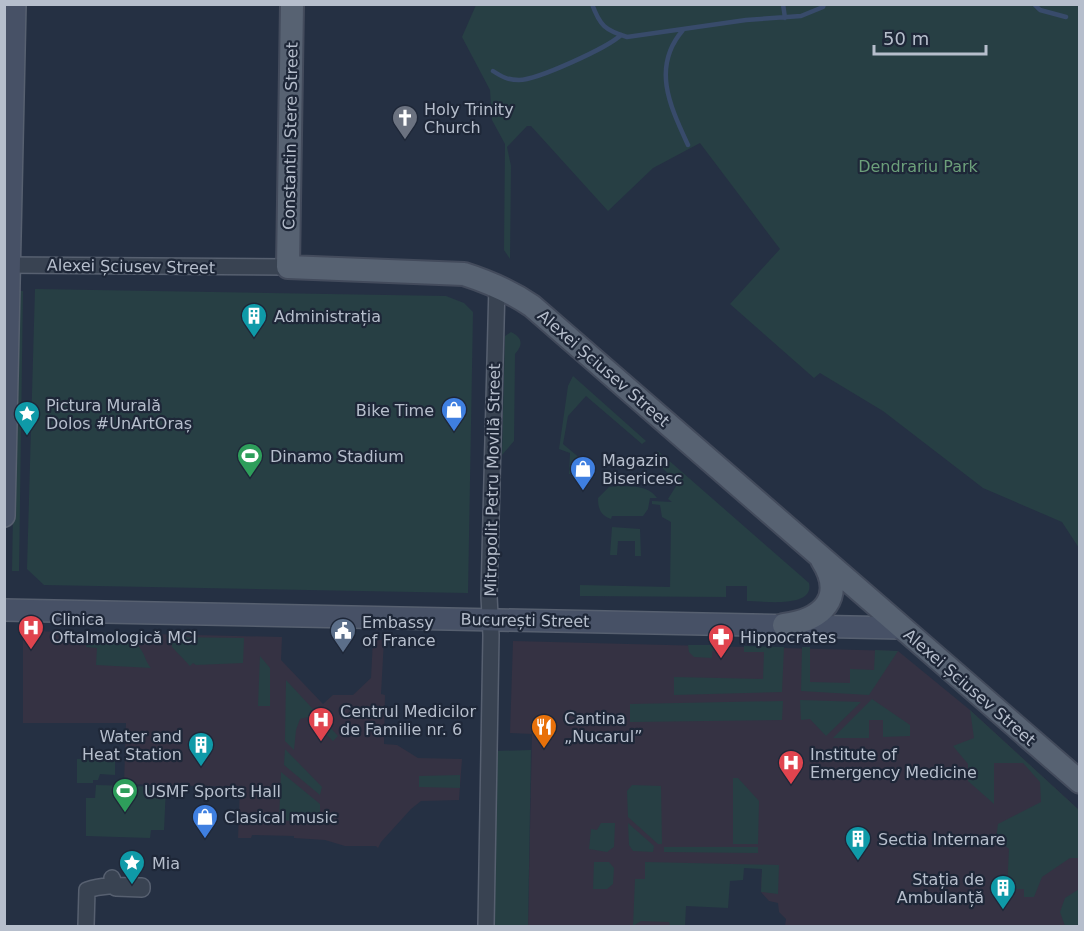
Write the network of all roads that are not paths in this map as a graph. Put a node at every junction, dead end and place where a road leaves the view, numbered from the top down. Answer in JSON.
{"nodes":[{"id":1,"x":15,"y":4,"type":"edge"},
{"id":2,"x":292,"y":4,"type":"edge"},
{"id":3,"x":8,"y":265,"type":"edge"},
{"id":4,"x":288,"y":267,"type":"junction"},
{"id":5,"x":497,"y":285,"type":"junction"},
{"id":6,"x":4,"y":516,"type":"edge"},
{"id":7,"x":820,"y":556,"type":"junction"},
{"id":8,"x":4,"y":610,"type":"edge"},
{"id":9,"x":489,"y":620,"type":"junction"},
{"id":10,"x":784,"y":625,"type":"junction"},
{"id":11,"x":901,"y":628,"type":"junction"},
{"id":12,"x":1080,"y":782,"type":"edge"},
{"id":13,"x":105,"y":882,"type":"dead end"},
{"id":14,"x":86,"y":927,"type":"edge"},
{"id":15,"x":486,"y":927,"type":"edge"}],
"edges":[{"from":1,"to":3,"type":"main road"},
{"from":2,"to":4,"type":"main road","name":"Constantin Stere Street"},
{"from":3,"to":4,"type":"street","name":"Alexei Șciusev Street"},
{"from":3,"to":6,"type":"main road"},
{"from":4,"to":5,"type":"main road","name":"Alexei Șciusev Street"},
{"from":5,"to":7,"type":"main road","name":"Alexei Șciusev Street"},
{"from":5,"to":9,"type":"street","name":"Mitropolit Petru Movilă Street"},
{"from":7,"to":10,"type":"main road"},
{"from":7,"to":11,"type":"main road","name":"Alexei Șciusev Street"},
{"from":8,"to":9,"type":"main road","name":"București Street"},
{"from":9,"to":10,"type":"main road","name":"București Street"},
{"from":9,"to":15,"type":"street","name":"Mitropolit Petru Movilă Street"},
{"from":10,"to":11,"type":"main road","name":"București Street"},
{"from":11,"to":12,"type":"main road","name":"Alexei Șciusev Street"},
{"from":13,"to":14,"type":"street"}]}
